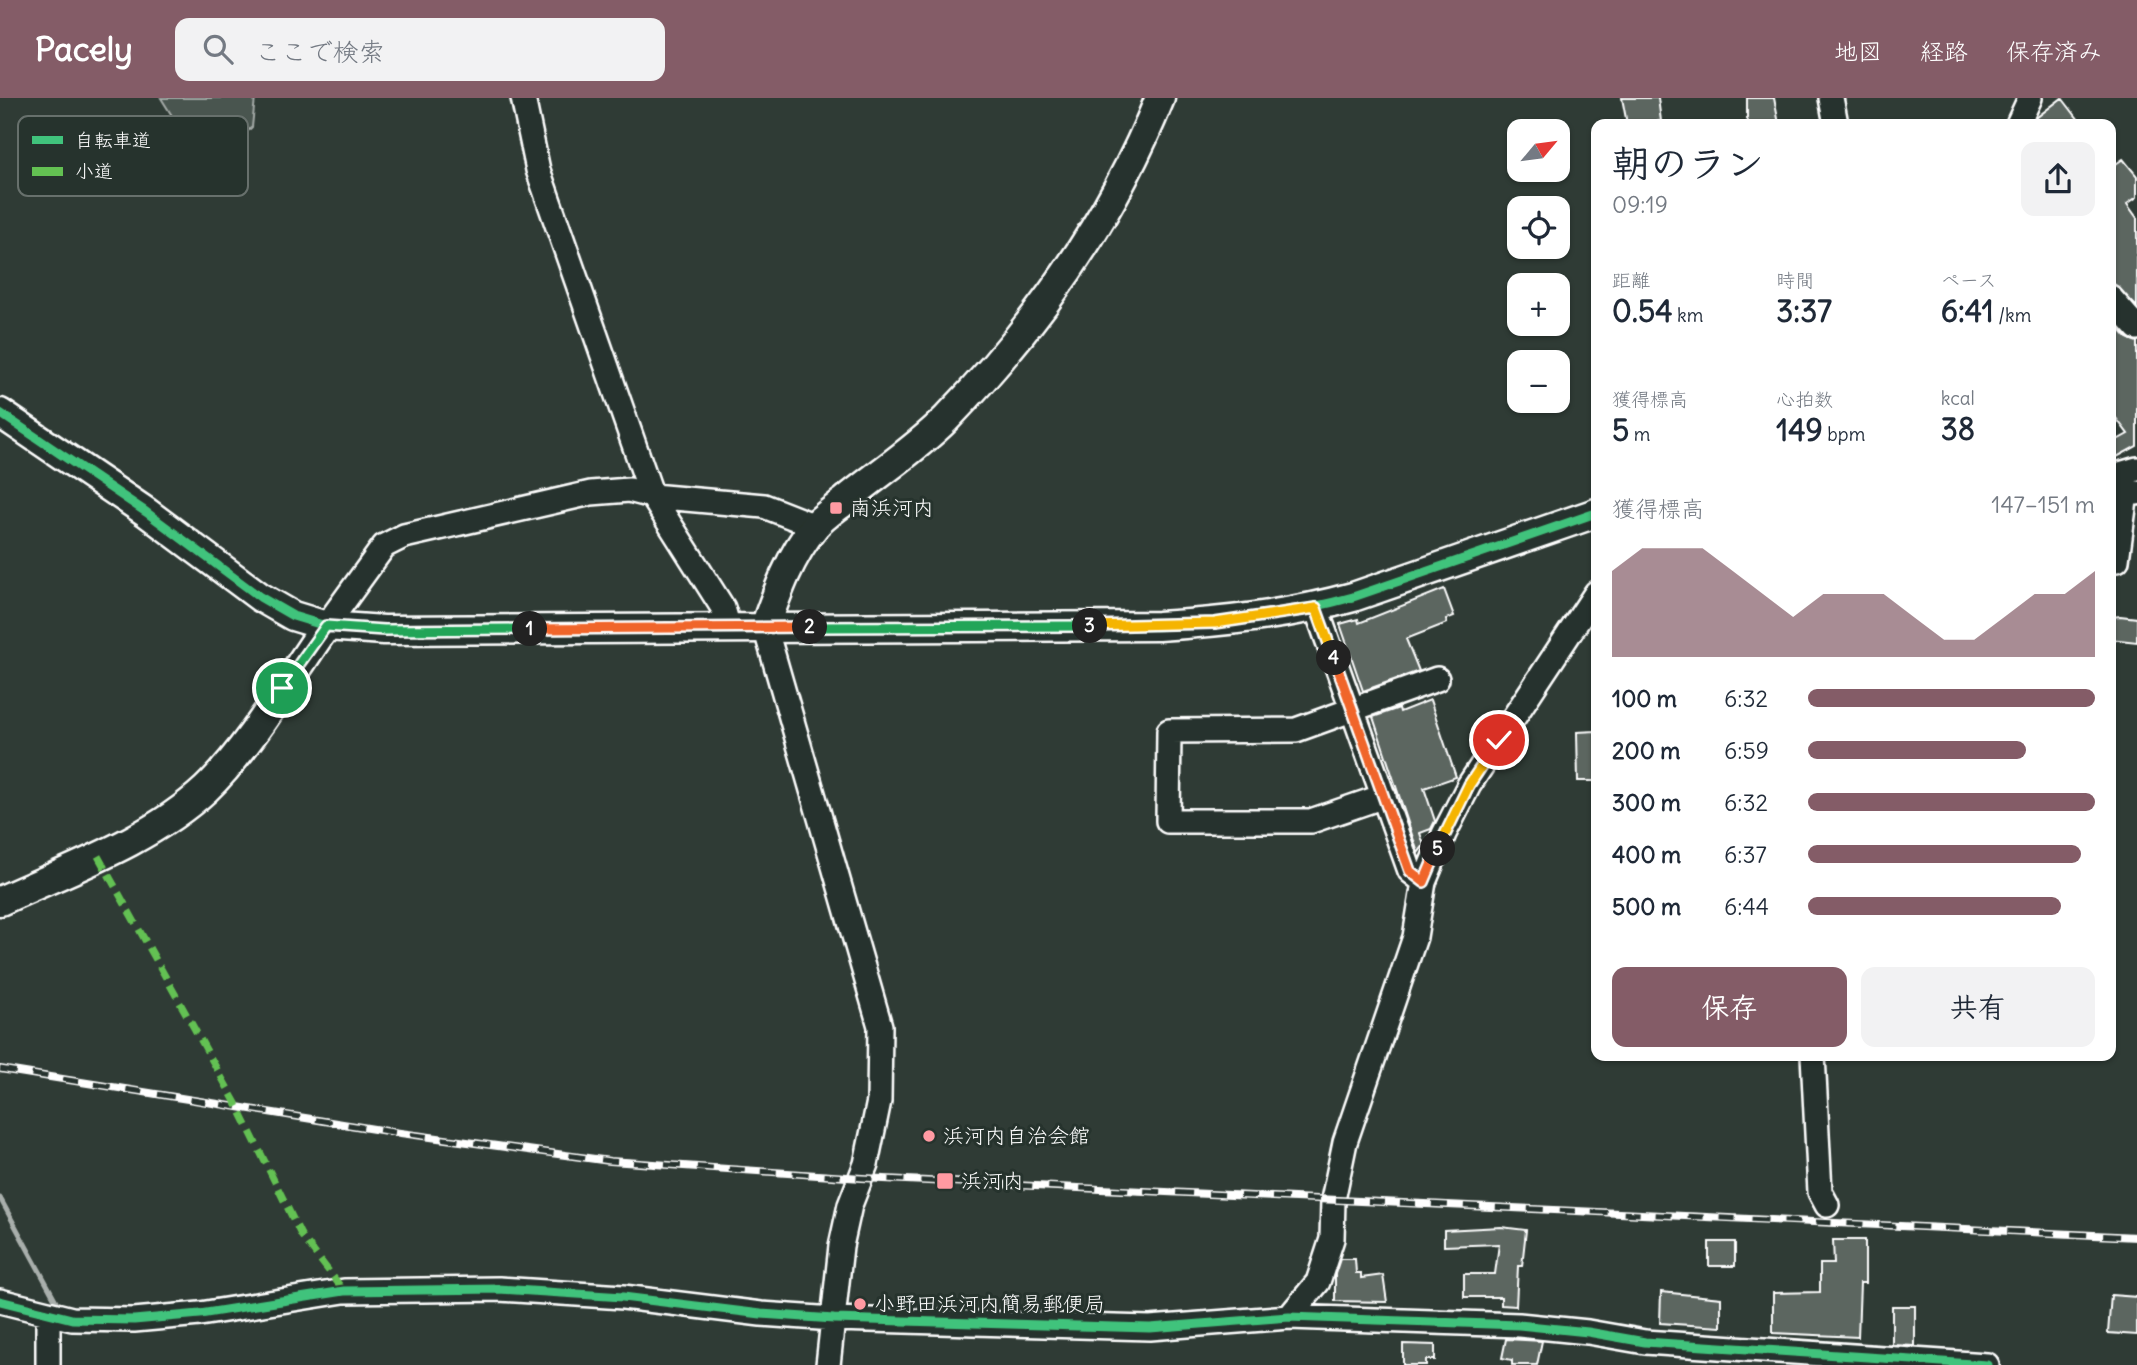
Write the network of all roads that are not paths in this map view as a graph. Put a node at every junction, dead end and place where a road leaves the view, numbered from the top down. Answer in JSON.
{"nodes":[{"id":1,"x":523,"y":98,"type":"edge"},
{"id":2,"x":1160,"y":98,"type":"edge"},
{"id":3,"x":1831,"y":98,"type":"edge"},
{"id":4,"x":2030,"y":98,"type":"edge"},
{"id":5,"x":1835,"y":119,"type":"edge"},
{"id":6,"x":2020,"y":119,"type":"edge"},
{"id":7,"x":2116,"y":304,"type":"edge"},
{"id":8,"x":2137,"y":328,"type":"edge"},
{"id":9,"x":0,"y":413,"type":"edge"},
{"id":10,"x":2137,"y":469,"type":"edge"},
{"id":11,"x":2120,"y":482,"type":"edge"},
{"id":12,"x":652,"y":496,"type":"junction"},
{"id":13,"x":1591,"y":515,"type":"edge"},
{"id":14,"x":815,"y":526,"type":"junction"},
{"id":15,"x":2117,"y":560,"type":"dead end"},
{"id":16,"x":1591,"y":601,"type":"edge"},
{"id":17,"x":1316,"y":608,"type":"junction"},
{"id":18,"x":326,"y":626,"type":"junction"},
{"id":19,"x":765,"y":627,"type":"junction"},
{"id":20,"x":729,"y":628,"type":"junction"},
{"id":21,"x":1437,"y":679,"type":"dead end"},
{"id":22,"x":1353,"y":709,"type":"junction"},
{"id":23,"x":1384,"y":796,"type":"junction"},
{"id":24,"x":1424,"y":882,"type":"junction"},
{"id":25,"x":0,"y":901,"type":"edge"},
{"id":26,"x":1813,"y":1061,"type":"edge"},
{"id":27,"x":1827,"y":1205,"type":"dead end"},
{"id":28,"x":0,"y":1301,"type":"edge"},
{"id":29,"x":48,"y":1313,"type":"junction"},
{"id":30,"x":1289,"y":1317,"type":"junction"},
{"id":31,"x":834,"y":1319,"type":"junction"},
{"id":32,"x":48,"y":1365,"type":"edge"},
{"id":33,"x":828,"y":1365,"type":"edge"},
{"id":34,"x":1987,"y":1365,"type":"edge"}],
"edges":[{"from":1,"to":12,"type":"street"},
{"from":2,"to":14,"type":"street"},
{"from":3,"to":5,"type":"street"},
{"from":4,"to":6,"type":"street"},
{"from":7,"to":8,"type":"street"},
{"from":9,"to":18,"type":"street"},
{"from":10,"to":11,"type":"street"},
{"from":11,"to":15,"type":"street"},
{"from":12,"to":14,"type":"street"},
{"from":12,"to":18,"type":"street"},
{"from":12,"to":20,"type":"street"},
{"from":13,"to":17,"type":"street"},
{"from":14,"to":19,"type":"street"},
{"from":16,"to":24,"type":"street"},
{"from":17,"to":19,"type":"street"},
{"from":17,"to":22,"type":"street"},
{"from":18,"to":20,"type":"street"},
{"from":18,"to":25,"type":"street"},
{"from":19,"to":20,"type":"street"},
{"from":19,"to":31,"type":"street"},
{"from":21,"to":22,"type":"street"},
{"from":22,"to":23,"type":"street"},
{"from":22,"to":23,"type":"street"},
{"from":23,"to":24,"type":"street"},
{"from":24,"to":30,"type":"street"},
{"from":26,"to":27,"type":"street"},
{"from":28,"to":29,"type":"street"},
{"from":29,"to":31,"type":"street"},
{"from":29,"to":32,"type":"street"},
{"from":30,"to":31,"type":"street"},
{"from":30,"to":34,"type":"street"},
{"from":31,"to":33,"type":"street"}]}
